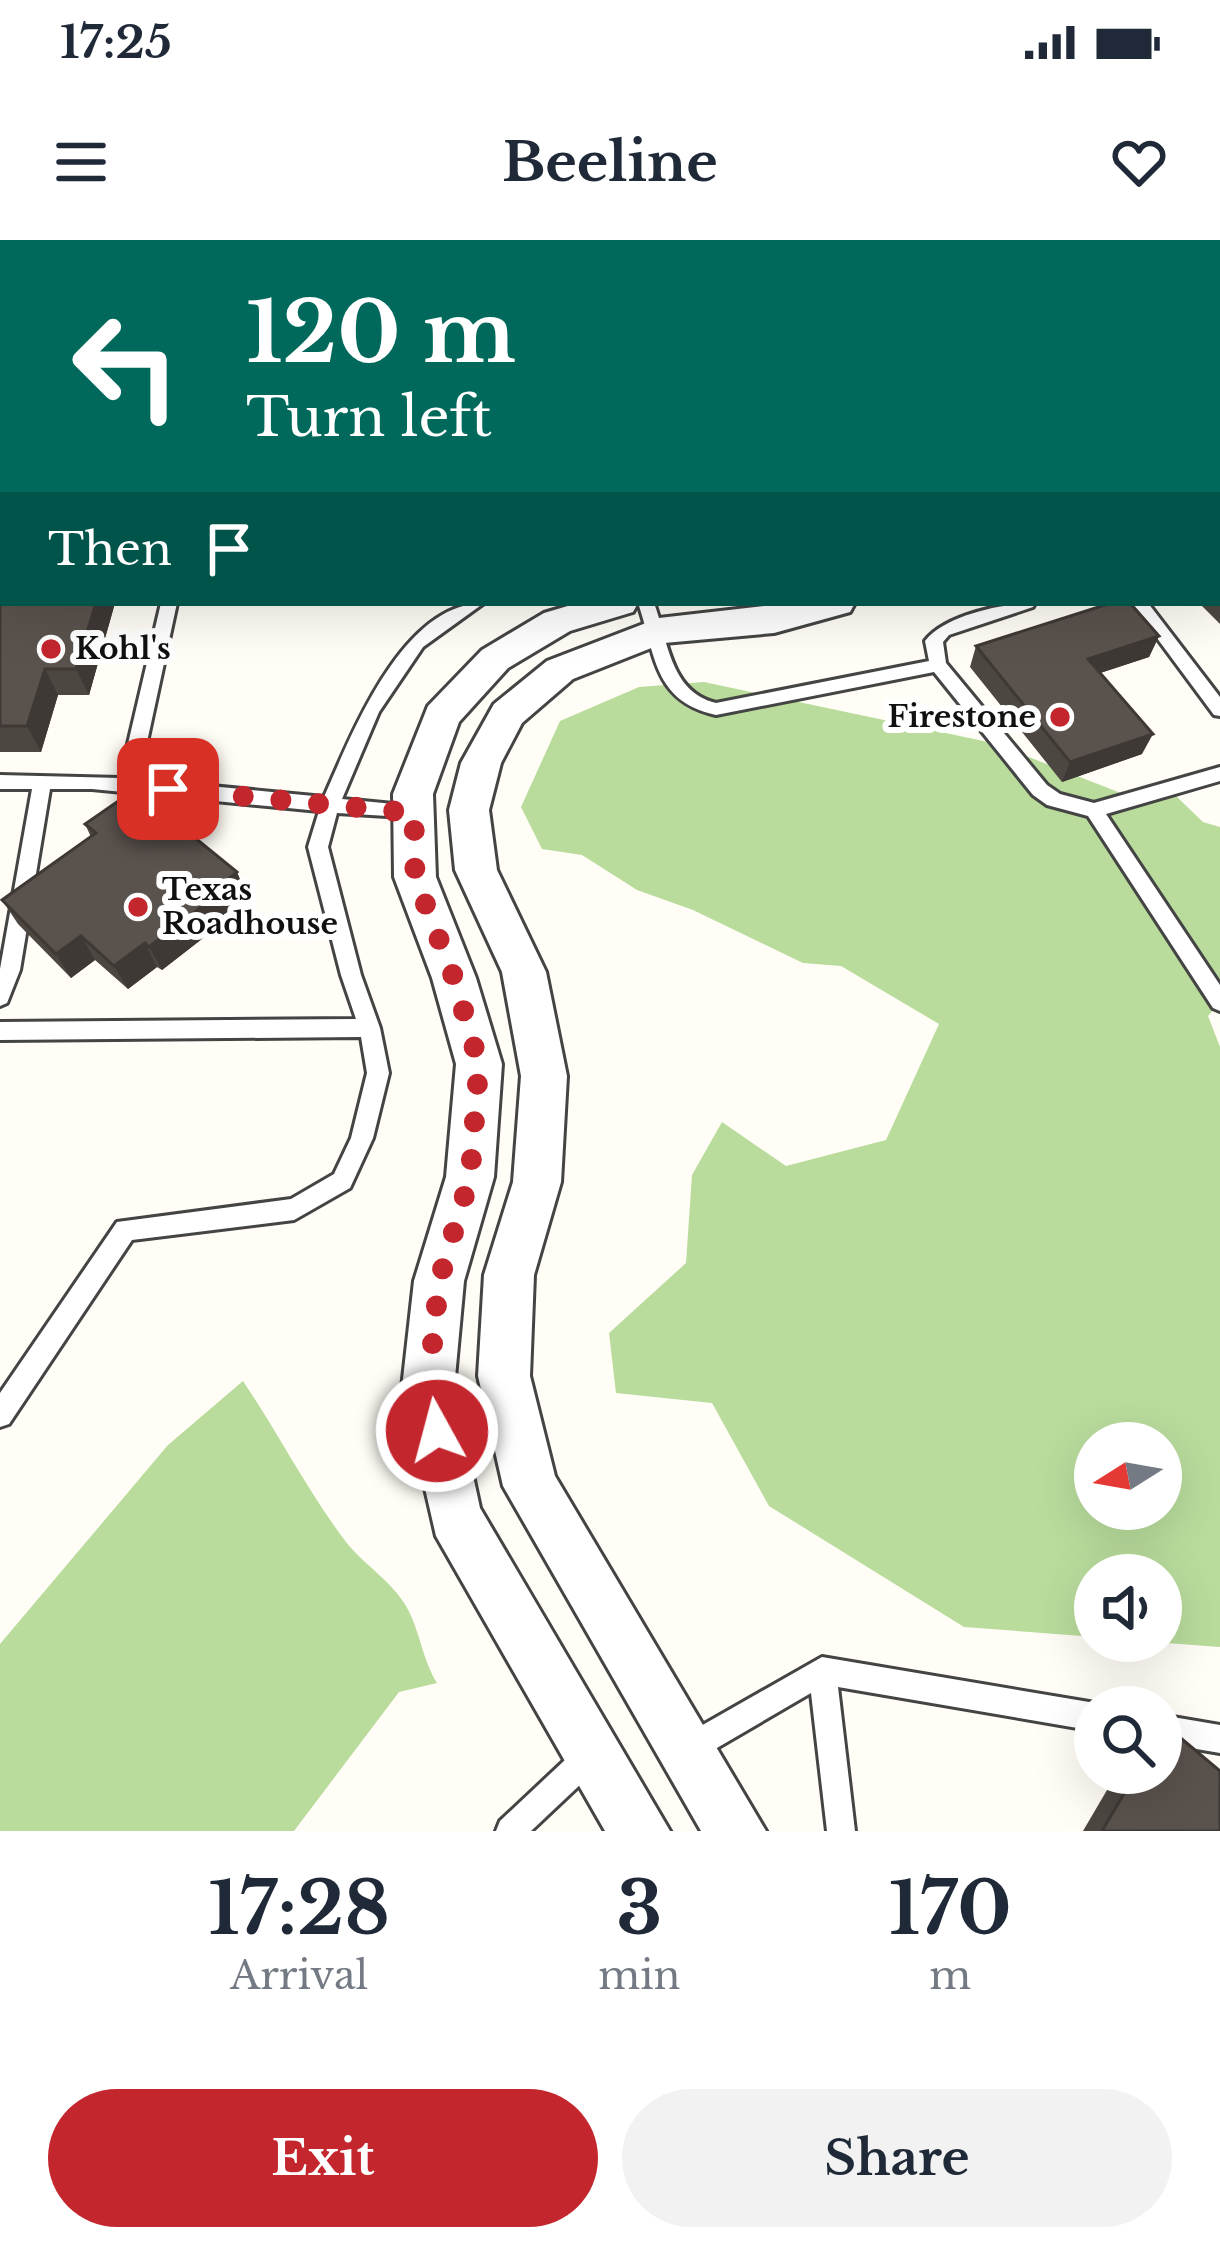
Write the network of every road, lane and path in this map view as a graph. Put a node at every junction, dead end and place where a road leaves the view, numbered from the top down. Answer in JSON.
{"nodes":[{"id":1,"x":169,"y":606,"type":"edge"},
{"id":2,"x":472,"y":606,"type":"edge"},
{"id":3,"x":610,"y":606,"type":"edge"},
{"id":4,"x":826,"y":606,"type":"edge"},
{"id":5,"x":1018,"y":606,"type":"edge"},
{"id":6,"x":1141,"y":606,"type":"edge"},
{"id":7,"x":652,"y":617,"type":"edge"},
{"id":8,"x":938,"y":665,"type":"junction"},
{"id":9,"x":1220,"y":710,"type":"edge"},
{"id":10,"x":1220,"y":774,"type":"edge"},
{"id":11,"x":0,"y":782,"type":"edge"},
{"id":12,"x":42,"y":782,"type":"junction"},
{"id":13,"x":128,"y":785,"type":"junction"},
{"id":14,"x":330,"y":805,"type":"junction"},
{"id":15,"x":1094,"y":810,"type":"junction"},
{"id":16,"x":414,"y":813,"type":"junction"},
{"id":17,"x":0,"y":997,"type":"edge"},
{"id":18,"x":1220,"y":1002,"type":"edge"},
{"id":19,"x":370,"y":1028,"type":"junction"},
{"id":20,"x":0,"y":1030,"type":"edge"},
{"id":21,"x":0,"y":1415,"type":"edge"},
{"id":22,"x":822,"y":1671,"type":"junction"},
{"id":23,"x":1074,"y":1714,"type":"edge"},
{"id":24,"x":1182,"y":1732,"type":"edge"},
{"id":25,"x":1220,"y":1738,"type":"edge"},
{"id":26,"x":1182,"y":1743,"type":"edge"},
{"id":27,"x":686,"y":1750,"type":"junction"},
{"id":28,"x":591,"y":1755,"type":"junction"},
{"id":29,"x":1220,"y":1774,"type":"edge"},
{"id":30,"x":510,"y":1831,"type":"edge"},
{"id":31,"x":639,"y":1831,"type":"edge"},
{"id":32,"x":735,"y":1831,"type":"edge"},
{"id":33,"x":841,"y":1831,"type":"edge"}],
"edges":[{"from":1,"to":13,"type":"lane"},
{"from":2,"to":14,"type":"lane"},
{"from":3,"to":16,"type":"street"},
{"from":4,"to":7,"type":"street"},
{"from":5,"to":8,"type":"lane"},
{"from":6,"to":9,"type":"lane"},
{"from":7,"to":8,"type":"lane"},
{"from":7,"to":27,"type":"street"},
{"from":8,"to":15,"type":"lane"},
{"from":10,"to":15,"type":"lane"},
{"from":11,"to":12,"type":"lane"},
{"from":12,"to":13,"type":"lane"},
{"from":12,"to":17,"type":"lane"},
{"from":13,"to":14,"type":"lane"},
{"from":14,"to":16,"type":"lane"},
{"from":14,"to":19,"type":"lane"},
{"from":15,"to":18,"type":"lane"},
{"from":16,"to":28,"type":"street"},
{"from":19,"to":20,"type":"lane"},
{"from":19,"to":21,"type":"lane"},
{"from":22,"to":23,"type":"lane"},
{"from":22,"to":27,"type":"lane"},
{"from":22,"to":33,"type":"lane"},
{"from":24,"to":25,"type":"lane"},
{"from":26,"to":29,"type":"lane"},
{"from":27,"to":32,"type":"street"},
{"from":28,"to":30,"type":"lane"},
{"from":28,"to":31,"type":"street"}]}
